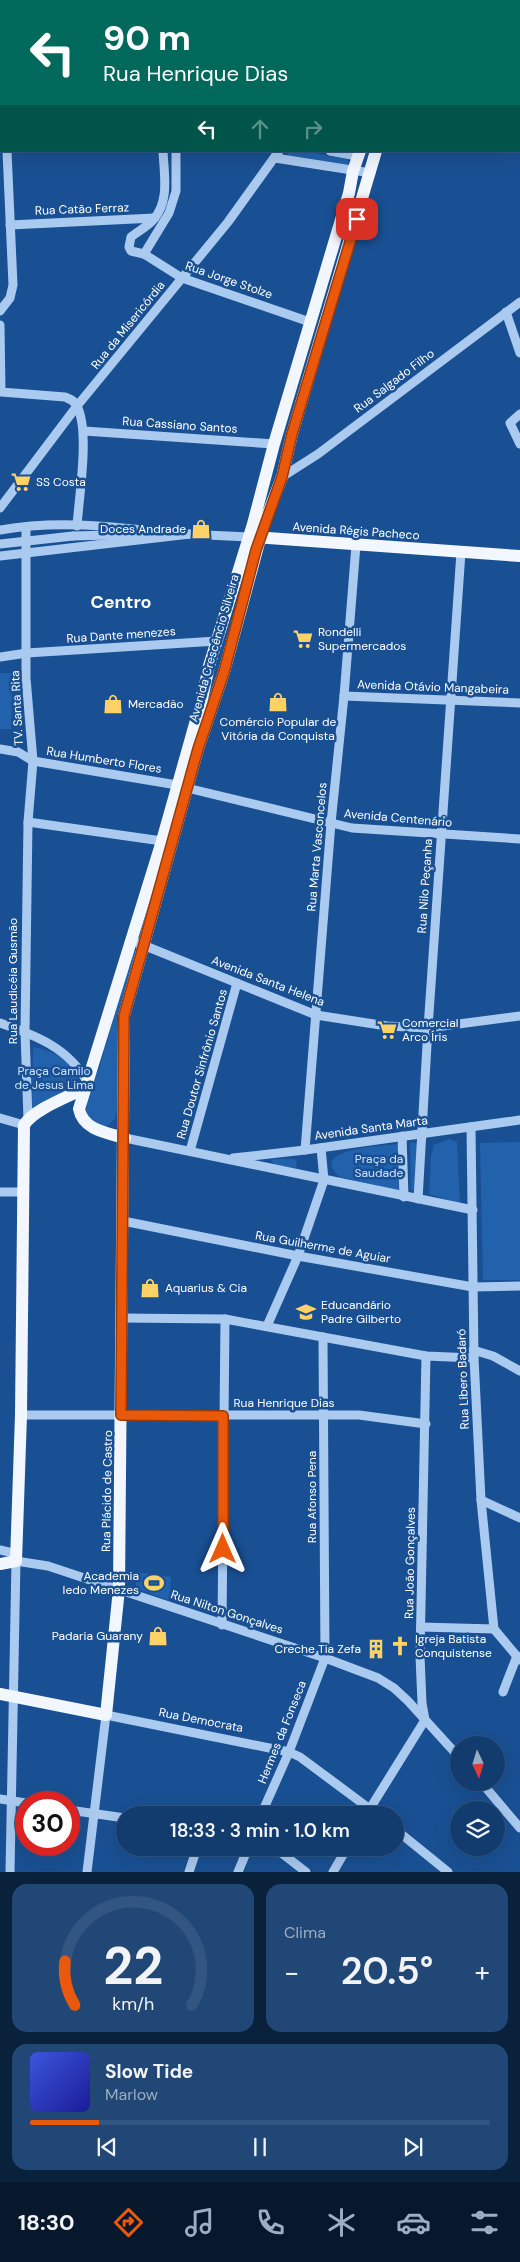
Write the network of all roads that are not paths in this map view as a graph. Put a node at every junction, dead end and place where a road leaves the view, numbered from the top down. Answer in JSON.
{"nodes":[{"id":1,"x":7,"y":152,"type":"edge"},
{"id":2,"x":163,"y":152,"type":"edge"},
{"id":3,"x":176,"y":152,"type":"edge"},
{"id":4,"x":340,"y":152,"type":"edge"},
{"id":5,"x":376,"y":152,"type":"edge"},
{"id":6,"x":359,"y":154,"type":"edge"},
{"id":7,"x":277,"y":155,"type":"edge"},
{"id":8,"x":353,"y":171,"type":"junction"},
{"id":9,"x":371,"y":174,"type":"junction"},
{"id":10,"x":155,"y":218,"type":"junction"},
{"id":11,"x":10,"y":225,"type":"junction"},
{"id":12,"x":144,"y":254,"type":"junction"},
{"id":13,"x":182,"y":278,"type":"junction"},
{"id":14,"x":520,"y":302,"type":"edge"},
{"id":15,"x":0,"y":311,"type":"edge"},
{"id":16,"x":506,"y":312,"type":"junction"},
{"id":17,"x":310,"y":322,"type":"junction"},
{"id":18,"x":0,"y":325,"type":"edge"},
{"id":19,"x":520,"y":353,"type":"edge"},
{"id":20,"x":1,"y":392,"type":"edge"},
{"id":21,"x":77,"y":406,"type":"junction"},
{"id":22,"x":520,"y":414,"type":"edge"},
{"id":23,"x":84,"y":431,"type":"junction"},
{"id":24,"x":274,"y":444,"type":"junction"},
{"id":25,"x":520,"y":444,"type":"edge"},
{"id":26,"x":289,"y":446,"type":"junction"},
{"id":27,"x":282,"y":477,"type":"junction"},
{"id":28,"x":0,"y":508,"type":"edge"},
{"id":29,"x":77,"y":526,"type":"junction"},
{"id":30,"x":26,"y":527,"type":"junction"},
{"id":31,"x":0,"y":530,"type":"edge"},
{"id":32,"x":173,"y":534,"type":"junction"},
{"id":33,"x":190,"y":534,"type":"junction"},
{"id":34,"x":255,"y":537,"type":"junction"},
{"id":35,"x":0,"y":544,"type":"edge"},
{"id":36,"x":356,"y":545,"type":"junction"},
{"id":37,"x":461,"y":552,"type":"junction"},
{"id":38,"x":26,"y":554,"type":"junction"},
{"id":39,"x":0,"y":556,"type":"edge"},
{"id":40,"x":520,"y":556,"type":"edge"},
{"id":41,"x":217,"y":641,"type":"junction"},
{"id":42,"x":231,"y":643,"type":"junction"},
{"id":43,"x":28,"y":653,"type":"junction"},
{"id":44,"x":0,"y":657,"type":"edge"},
{"id":45,"x":209,"y":666,"type":"junction"},
{"id":46,"x":224,"y":672,"type":"junction"},
{"id":47,"x":344,"y":696,"type":"junction"},
{"id":48,"x":452,"y":702,"type":"junction"},
{"id":49,"x":520,"y":703,"type":"edge"},
{"id":50,"x":0,"y":749,"type":"edge"},
{"id":51,"x":33,"y":761,"type":"junction"},
{"id":52,"x":182,"y":786,"type":"junction"},
{"id":53,"x":28,"y":822,"type":"junction"},
{"id":54,"x":330,"y":823,"type":"junction"},
{"id":55,"x":441,"y":835,"type":"junction"},
{"id":56,"x":520,"y":839,"type":"edge"},
{"id":57,"x":162,"y":842,"type":"junction"},
{"id":58,"x":131,"y":940,"type":"junction"},
{"id":59,"x":144,"y":946,"type":"junction"},
{"id":60,"x":237,"y":983,"type":"junction"},
{"id":61,"x":316,"y":1015,"type":"junction"},
{"id":62,"x":520,"y":1016,"type":"edge"},
{"id":63,"x":0,"y":1023,"type":"edge"},
{"id":64,"x":428,"y":1028,"type":"junction"},
{"id":65,"x":26,"y":1032,"type":"junction"},
{"id":66,"x":86,"y":1085,"type":"junction"},
{"id":67,"x":123,"y":1117,"type":"junction"},
{"id":68,"x":0,"y":1118,"type":"edge"},
{"id":69,"x":520,"y":1120,"type":"edge"},
{"id":70,"x":26,"y":1122,"type":"junction"},
{"id":71,"x":470,"y":1127,"type":"junction"},
{"id":72,"x":104,"y":1132,"type":"junction"},
{"id":73,"x":423,"y":1133,"type":"junction"},
{"id":74,"x":402,"y":1136,"type":"junction"},
{"id":75,"x":125,"y":1138,"type":"junction"},
{"id":76,"x":321,"y":1148,"type":"junction"},
{"id":77,"x":305,"y":1150,"type":"junction"},
{"id":78,"x":190,"y":1152,"type":"junction"},
{"id":79,"x":225,"y":1159,"type":"junction"},
{"id":80,"x":324,"y":1180,"type":"junction"},
{"id":81,"x":0,"y":1192,"type":"edge"},
{"id":82,"x":23,"y":1192,"type":"junction"},
{"id":83,"x":404,"y":1196,"type":"junction"},
{"id":84,"x":418,"y":1199,"type":"junction"},
{"id":85,"x":473,"y":1210,"type":"junction"},
{"id":86,"x":123,"y":1221,"type":"junction"},
{"id":87,"x":298,"y":1256,"type":"junction"},
{"id":88,"x":520,"y":1286,"type":"edge"},
{"id":89,"x":473,"y":1287,"type":"junction"},
{"id":90,"x":121,"y":1318,"type":"junction"},
{"id":91,"x":225,"y":1319,"type":"junction"},
{"id":92,"x":268,"y":1326,"type":"junction"},
{"id":93,"x":323,"y":1337,"type":"junction"},
{"id":94,"x":473,"y":1354,"type":"junction"},
{"id":95,"x":426,"y":1356,"type":"junction"},
{"id":96,"x":520,"y":1371,"type":"edge"},
{"id":97,"x":21,"y":1415,"type":"junction"},
{"id":98,"x":121,"y":1415,"type":"junction"},
{"id":99,"x":324,"y":1415,"type":"junction"},
{"id":100,"x":223,"y":1416,"type":"junction"},
{"id":101,"x":426,"y":1424,"type":"junction"},
{"id":102,"x":481,"y":1500,"type":"junction"},
{"id":103,"x":520,"y":1518,"type":"edge"},
{"id":104,"x":0,"y":1550,"type":"edge"},
{"id":105,"x":17,"y":1558,"type":"junction"},
{"id":106,"x":0,"y":1564,"type":"edge"},
{"id":107,"x":120,"y":1589,"type":"junction"},
{"id":108,"x":222,"y":1624,"type":"junction"},
{"id":109,"x":421,"y":1627,"type":"junction"},
{"id":110,"x":494,"y":1629,"type":"junction"},
{"id":111,"x":325,"y":1658,"type":"junction"},
{"id":112,"x":518,"y":1658,"type":"edge"},
{"id":113,"x":503,"y":1692,"type":"dead end"},
{"id":114,"x":0,"y":1694,"type":"edge"},
{"id":115,"x":14,"y":1697,"type":"junction"},
{"id":116,"x":106,"y":1715,"type":"junction"},
{"id":117,"x":425,"y":1720,"type":"junction"},
{"id":118,"x":450,"y":1746,"type":"edge"},
{"id":119,"x":290,"y":1752,"type":"junction"},
{"id":120,"x":489,"y":1791,"type":"edge"},
{"id":121,"x":0,"y":1799,"type":"edge"},
{"id":122,"x":12,"y":1801,"type":"junction"},
{"id":123,"x":15,"y":1801,"type":"edge"},
{"id":124,"x":265,"y":1806,"type":"edge"},
{"id":125,"x":361,"y":1806,"type":"edge"},
{"id":126,"x":372,"y":1806,"type":"edge"},
{"id":127,"x":80,"y":1811,"type":"edge"},
{"id":128,"x":94,"y":1813,"type":"junction"},
{"id":129,"x":116,"y":1817,"type":"edge"},
{"id":130,"x":520,"y":1828,"type":"edge"},
{"id":131,"x":404,"y":1836,"type":"edge"},
{"id":132,"x":194,"y":1856,"type":"edge"},
{"id":133,"x":245,"y":1856,"type":"edge"},
{"id":134,"x":285,"y":1856,"type":"edge"},
{"id":135,"x":342,"y":1856,"type":"edge"},
{"id":136,"x":10,"y":1872,"type":"edge"},
{"id":137,"x":87,"y":1872,"type":"edge"},
{"id":138,"x":189,"y":1872,"type":"edge"},
{"id":139,"x":238,"y":1872,"type":"edge"},
{"id":140,"x":306,"y":1872,"type":"edge"},
{"id":141,"x":333,"y":1872,"type":"edge"},
{"id":142,"x":448,"y":1872,"type":"edge"}],
"edges":[{"from":1,"to":11,"type":"street"},
{"from":2,"to":10,"type":"street","name":"Rua Catão Ferraz"},
{"from":3,"to":12,"type":"street"},
{"from":4,"to":6,"type":"street"},
{"from":5,"to":9,"type":"main road","name":"Avenida Crescêncio Silveira"},
{"from":6,"to":8,"type":"main road","name":"Avenida Crescêncio Silveira"},
{"from":7,"to":8,"type":"street"},
{"from":7,"to":13,"type":"street","name":"Rua da Misericórdia"},
{"from":8,"to":9,"type":"street"},
{"from":8,"to":17,"type":"main road","name":"Avenida Crescêncio Silveira"},
{"from":9,"to":26,"type":"main road","name":"Avenida Crescêncio Silveira"},
{"from":10,"to":11,"type":"street","name":"Rua Catão Ferraz"},
{"from":10,"to":12,"type":"street","name":"Rua Catão Ferraz"},
{"from":11,"to":15,"type":"street"},
{"from":12,"to":13,"type":"street","name":"Rua Jorge Stolze"},
{"from":13,"to":17,"type":"street","name":"Rua Jorge Stolze"},
{"from":13,"to":21,"type":"street","name":"Rua da Misericórdia"},
{"from":14,"to":16,"type":"street","name":"Rua Salgado Filho"},
{"from":16,"to":19,"type":"street"},
{"from":16,"to":27,"type":"street","name":"Rua Salgado Filho"},
{"from":17,"to":24,"type":"main road","name":"Avenida Crescêncio Silveira"},
{"from":18,"to":20,"type":"street"},
{"from":20,"to":21,"type":"street"},
{"from":21,"to":23,"type":"street"},
{"from":21,"to":28,"type":"street","name":"Rua da Misericórdia"},
{"from":22,"to":25,"type":"street"},
{"from":23,"to":24,"type":"street","name":"Rua Cassiano Santos"},
{"from":23,"to":29,"type":"street"},
{"from":24,"to":26,"type":"main road"},
{"from":24,"to":34,"type":"main road","name":"Avenida Crescêncio Silveira"},
{"from":26,"to":27,"type":"main road","name":"Avenida Crescêncio Silveira"},
{"from":27,"to":34,"type":"main road","name":"Avenida Crescêncio Silveira"},
{"from":29,"to":30,"type":"street","name":"Avenida Régis Pacheco"},
{"from":29,"to":32,"type":"street","name":"Avenida Régis Pacheco"},
{"from":30,"to":31,"type":"street","name":"Avenida Régis Pacheco"},
{"from":30,"to":38,"type":"street"},
{"from":32,"to":33,"type":"street","name":"Avenida Régis Pacheco"},
{"from":32,"to":35,"type":"street","name":"Avenida Régis Pacheco","bridge":true},
{"from":33,"to":34,"type":"street","name":"Avenida Régis Pacheco"},
{"from":33,"to":38,"type":"street","name":"Avenida Régis Pacheco"},
{"from":34,"to":36,"type":"main road","name":"Avenida Régis Pacheco"},
{"from":34,"to":41,"type":"main road","name":"Avenida Crescêncio Silveira"},
{"from":34,"to":42,"type":"main road","name":"Avenida Crescêncio Silveira"},
{"from":36,"to":37,"type":"main road","name":"Avenida Régis Pacheco"},
{"from":36,"to":47,"type":"street","name":"Rua Marta Vasconcelos"},
{"from":37,"to":40,"type":"main road","name":"Avenida Régis Pacheco"},
{"from":37,"to":48,"type":"street","name":"Rua Nilo Peçanha"},
{"from":38,"to":39,"type":"street","name":"Avenida Régis Pacheco"},
{"from":38,"to":43,"type":"street"},
{"from":41,"to":42,"type":"main road"},
{"from":41,"to":43,"type":"street","name":"Rua Dante menezes"},
{"from":41,"to":45,"type":"main road","name":"Avenida Crescêncio Silveira"},
{"from":42,"to":46,"type":"main road","name":"Avenida Crescêncio Silveira"},
{"from":43,"to":44,"type":"street","name":"Rua Dante menezes"},
{"from":43,"to":51,"type":"street","name":"TV. Santa Rita"},
{"from":45,"to":46,"type":"main road"},
{"from":45,"to":52,"type":"main road","name":"Avenida Crescêncio Silveira"},
{"from":46,"to":52,"type":"main road","name":"Avenida Crescêncio Silveira"},
{"from":47,"to":48,"type":"street","name":"Avenida Otávio Mangabeira"},
{"from":47,"to":54,"type":"street","name":"Rua Marta Vasconcelos"},
{"from":48,"to":49,"type":"street","name":"Avenida Otávio Mangabeira"},
{"from":48,"to":55,"type":"street","name":"Rua Nilo Peçanha"},
{"from":50,"to":51,"type":"street","name":"Rua Humberto Flores"},
{"from":51,"to":52,"type":"street","name":"Rua Humberto Flores"},
{"from":51,"to":53,"type":"street","name":"Rua Laudicéia Gusmão"},
{"from":52,"to":54,"type":"street","name":"Avenida Centenário"},
{"from":52,"to":57,"type":"main road","name":"Avenida Crescêncio Silveira"},
{"from":52,"to":59,"type":"main road","name":"Avenida Crescêncio Silveira"},
{"from":53,"to":57,"type":"street"},
{"from":53,"to":65,"type":"street","name":"Rua Laudicéia Gusmão"},
{"from":54,"to":55,"type":"street","name":"Avenida Centenário"},
{"from":54,"to":61,"type":"street","name":"Rua Marta Vasconcelos"},
{"from":55,"to":56,"type":"street","name":"Avenida Centenário"},
{"from":55,"to":64,"type":"street","name":"Rua Nilo Peçanha"},
{"from":57,"to":58,"type":"main road","name":"Avenida Crescêncio Silveira"},
{"from":58,"to":59,"type":"street","name":"Avenida Santa Helena"},
{"from":58,"to":66,"type":"main road","name":"Avenida Crescêncio Silveira"},
{"from":59,"to":60,"type":"street","name":"Avenida Santa Helena"},
{"from":59,"to":67,"type":"main road","name":"Avenida Crescêncio Silveira"},
{"from":60,"to":61,"type":"street","name":"Avenida Santa Helena"},
{"from":60,"to":78,"type":"street","name":"Rua Doutor Sinfrônio Santos"},
{"from":61,"to":64,"type":"street","name":"Avenida Santa Helena"},
{"from":61,"to":77,"type":"street","name":"Rua Marta Vasconcelos"},
{"from":62,"to":64,"type":"street","name":"Avenida Santa Helena"},
{"from":63,"to":65,"type":"street"},
{"from":64,"to":73,"type":"street","name":"Rua Nilo Peçanha"},
{"from":65,"to":66,"type":"street"},
{"from":65,"to":70,"type":"street","name":"Rua Laudicéia Gusmão"},
{"from":66,"to":70,"type":"main road"},
{"from":66,"to":72,"type":"main road","name":"Avenida Crescêncio Silveira"},
{"from":67,"to":72,"type":"main road"},
{"from":67,"to":75,"type":"main road","name":"Avenida Crescêncio Silveira"},
{"from":68,"to":70,"type":"street"},
{"from":69,"to":71,"type":"street","name":"Avenida Santa Marta"},
{"from":70,"to":82,"type":"main road","name":"Rua Laudicéia Gusmão"},
{"from":71,"to":73,"type":"street","name":"Avenida Santa Marta"},
{"from":71,"to":85,"type":"street","name":"Rua Líbero Badaró"},
{"from":72,"to":75,"type":"main road","name":"Avenida Crescêncio Silveira"},
{"from":73,"to":74,"type":"street","name":"Avenida Santa Marta"},
{"from":73,"to":84,"type":"street","name":"Rua Nilo Peçanha"},
{"from":74,"to":76,"type":"street","name":"Avenida Santa Marta"},
{"from":74,"to":83,"type":"street"},
{"from":75,"to":78,"type":"street"},
{"from":75,"to":86,"type":"main road","name":"Rua Plácido de Castro"},
{"from":76,"to":77,"type":"street","name":"Avenida Santa Marta"},
{"from":76,"to":80,"type":"street"},
{"from":77,"to":79,"type":"street","name":"Avenida Santa Marta"},
{"from":78,"to":79,"type":"street"},
{"from":79,"to":80,"type":"street"},
{"from":80,"to":83,"type":"street"},
{"from":80,"to":87,"type":"street"},
{"from":81,"to":82,"type":"street"},
{"from":82,"to":97,"type":"main road","name":"Rua Laudicéia Gusmão"},
{"from":83,"to":84,"type":"street"},
{"from":84,"to":85,"type":"street"},
{"from":85,"to":89,"type":"street","name":"Rua Líbero Badaró"},
{"from":86,"to":87,"type":"street","name":"Rua Guilherme de Aguiar"},
{"from":86,"to":90,"type":"main road","name":"Rua Plácido de Castro"},
{"from":87,"to":89,"type":"street","name":"Rua Guilherme de Aguiar"},
{"from":87,"to":92,"type":"street"},
{"from":88,"to":89,"type":"street","name":"Rua Guilherme de Aguiar"},
{"from":89,"to":94,"type":"street","name":"Rua Líbero Badaró"},
{"from":90,"to":91,"type":"street"},
{"from":90,"to":98,"type":"main road","name":"Rua Plácido de Castro"},
{"from":91,"to":92,"type":"street"},
{"from":91,"to":100,"type":"street"},
{"from":92,"to":93,"type":"street"},
{"from":93,"to":95,"type":"street"},
{"from":93,"to":99,"type":"street","name":"Rua Afonso Pena"},
{"from":94,"to":95,"type":"street"},
{"from":94,"to":96,"type":"street"},
{"from":94,"to":102,"type":"street","name":"Rua Líbero Badaró"},
{"from":95,"to":101,"type":"street","name":"Rua João Gonçalves"},
{"from":97,"to":98,"type":"street","name":"Rua Henrique Dias"},
{"from":97,"to":105,"type":"main road","name":"Rua Laudicéia Gusmão"},
{"from":98,"to":100,"type":"street","name":"Rua Henrique Dias"},
{"from":98,"to":107,"type":"main road","name":"Rua Plácido de Castro"},
{"from":99,"to":100,"type":"street","name":"Rua Henrique Dias"},
{"from":99,"to":101,"type":"street","name":"Rua Henrique Dias"},
{"from":99,"to":111,"type":"street","name":"Rua Afonso Pena"},
{"from":100,"to":108,"type":"street"},
{"from":101,"to":109,"type":"street","name":"Rua João Gonçalves"},
{"from":102,"to":103,"type":"street"},
{"from":102,"to":110,"type":"street","name":"Rua Líbero Badaró"},
{"from":104,"to":105,"type":"street","name":"Rua Nilton Gonçalves"},
{"from":105,"to":106,"type":"main road"},
{"from":105,"to":107,"type":"street","name":"Rua Nilton Gonçalves"},
{"from":105,"to":115,"type":"street"},
{"from":107,"to":108,"type":"street","name":"Rua Nilton Gonçalves"},
{"from":107,"to":116,"type":"main road","name":"Rua Plácido de Castro"},
{"from":108,"to":111,"type":"street","name":"Rua Nilton Gonçalves"},
{"from":109,"to":110,"type":"street"},
{"from":109,"to":117,"type":"street","name":"Rua João Gonçalves"},
{"from":110,"to":112,"type":"street"},
{"from":111,"to":117,"type":"street","name":"Rua Nilton Gonçalves"},
{"from":111,"to":119,"type":"street","name":"Hermes da Fonseca"},
{"from":112,"to":113,"type":"street"},
{"from":114,"to":115,"type":"main road","name":"Rua Democrata"},
{"from":115,"to":116,"type":"main road","name":"Rua Democrata"},
{"from":115,"to":122,"type":"street"},
{"from":116,"to":119,"type":"street","name":"Rua Democrata"},
{"from":116,"to":128,"type":"street","name":"Rua Plácido de Castro"},
{"from":117,"to":118,"type":"street","name":"Rua Nilton Gonçalves"},
{"from":117,"to":126,"type":"street"},
{"from":119,"to":124,"type":"street","name":"Hermes da Fonseca"},
{"from":119,"to":125,"type":"street","name":"Rua Democrata"},
{"from":120,"to":130,"type":"street"},
{"from":121,"to":122,"type":"street"},
{"from":122,"to":123,"type":"street"},
{"from":122,"to":136,"type":"street"},
{"from":127,"to":128,"type":"street"},
{"from":128,"to":129,"type":"street"},
{"from":128,"to":137,"type":"street","name":"Rua Plácido de Castro"},
{"from":131,"to":142,"type":"street"},
{"from":132,"to":138,"type":"street"},
{"from":133,"to":139,"type":"street"},
{"from":134,"to":140,"type":"street"},
{"from":135,"to":141,"type":"street"}]}
